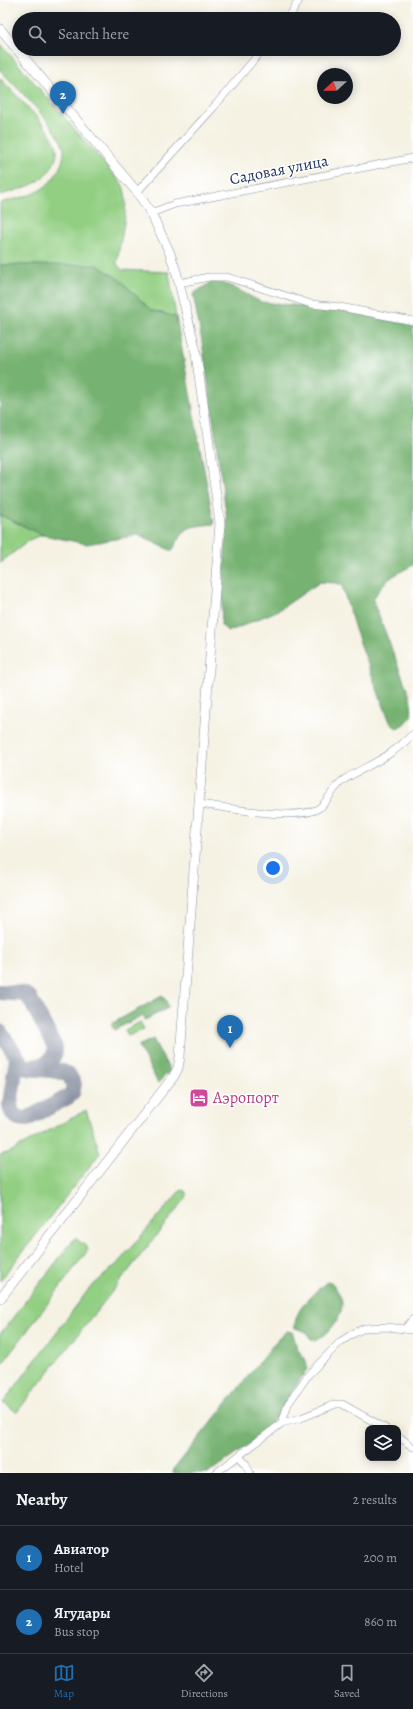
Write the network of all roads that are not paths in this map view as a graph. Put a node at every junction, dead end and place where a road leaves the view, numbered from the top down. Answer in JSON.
{"nodes":[{"id":1,"x":299,"y":0,"type":"edge"},
{"id":2,"x":292,"y":12,"type":"edge"},
{"id":3,"x":0,"y":29,"type":"edge"},
{"id":4,"x":12,"y":43,"type":"edge"},
{"id":5,"x":23,"y":56,"type":"edge"},
{"id":6,"x":257,"y":56,"type":"edge"},
{"id":7,"x":413,"y":158,"type":"edge"},
{"id":8,"x":137,"y":192,"type":"junction"},
{"id":9,"x":151,"y":213,"type":"junction"},
{"id":10,"x":180,"y":283,"type":"junction"},
{"id":11,"x":413,"y":321,"type":"edge"},
{"id":12,"x":413,"y":734,"type":"edge"},
{"id":13,"x":199,"y":804,"type":"junction"},
{"id":14,"x":0,"y":1299,"type":"edge"},
{"id":15,"x":413,"y":1319,"type":"edge"},
{"id":16,"x":409,"y":1329,"type":"edge"},
{"id":17,"x":282,"y":1423,"type":"junction"},
{"id":18,"x":380,"y":1425,"type":"edge"},
{"id":19,"x":401,"y":1438,"type":"edge"},
{"id":20,"x":413,"y":1447,"type":"edge"},
{"id":21,"x":239,"y":1456,"type":"junction"},
{"id":22,"x":216,"y":1473,"type":"edge"},
{"id":23,"x":250,"y":1473,"type":"edge"}],
"edges":[{"from":1,"to":2,"type":"street"},
{"from":3,"to":4,"type":"street"},
{"from":5,"to":8,"type":"street"},
{"from":6,"to":8,"type":"street"},
{"from":7,"to":9,"type":"street","name":"Садовая улица"},
{"from":8,"to":9,"type":"street"},
{"from":9,"to":10,"type":"street"},
{"from":10,"to":11,"type":"street"},
{"from":10,"to":13,"type":"street"},
{"from":12,"to":13,"type":"street"},
{"from":13,"to":14,"type":"street"},
{"from":15,"to":16,"type":"street"},
{"from":16,"to":17,"type":"street"},
{"from":17,"to":18,"type":"street"},
{"from":17,"to":21,"type":"street"},
{"from":19,"to":20,"type":"street"},
{"from":21,"to":22,"type":"street"},
{"from":21,"to":23,"type":"street"}]}
